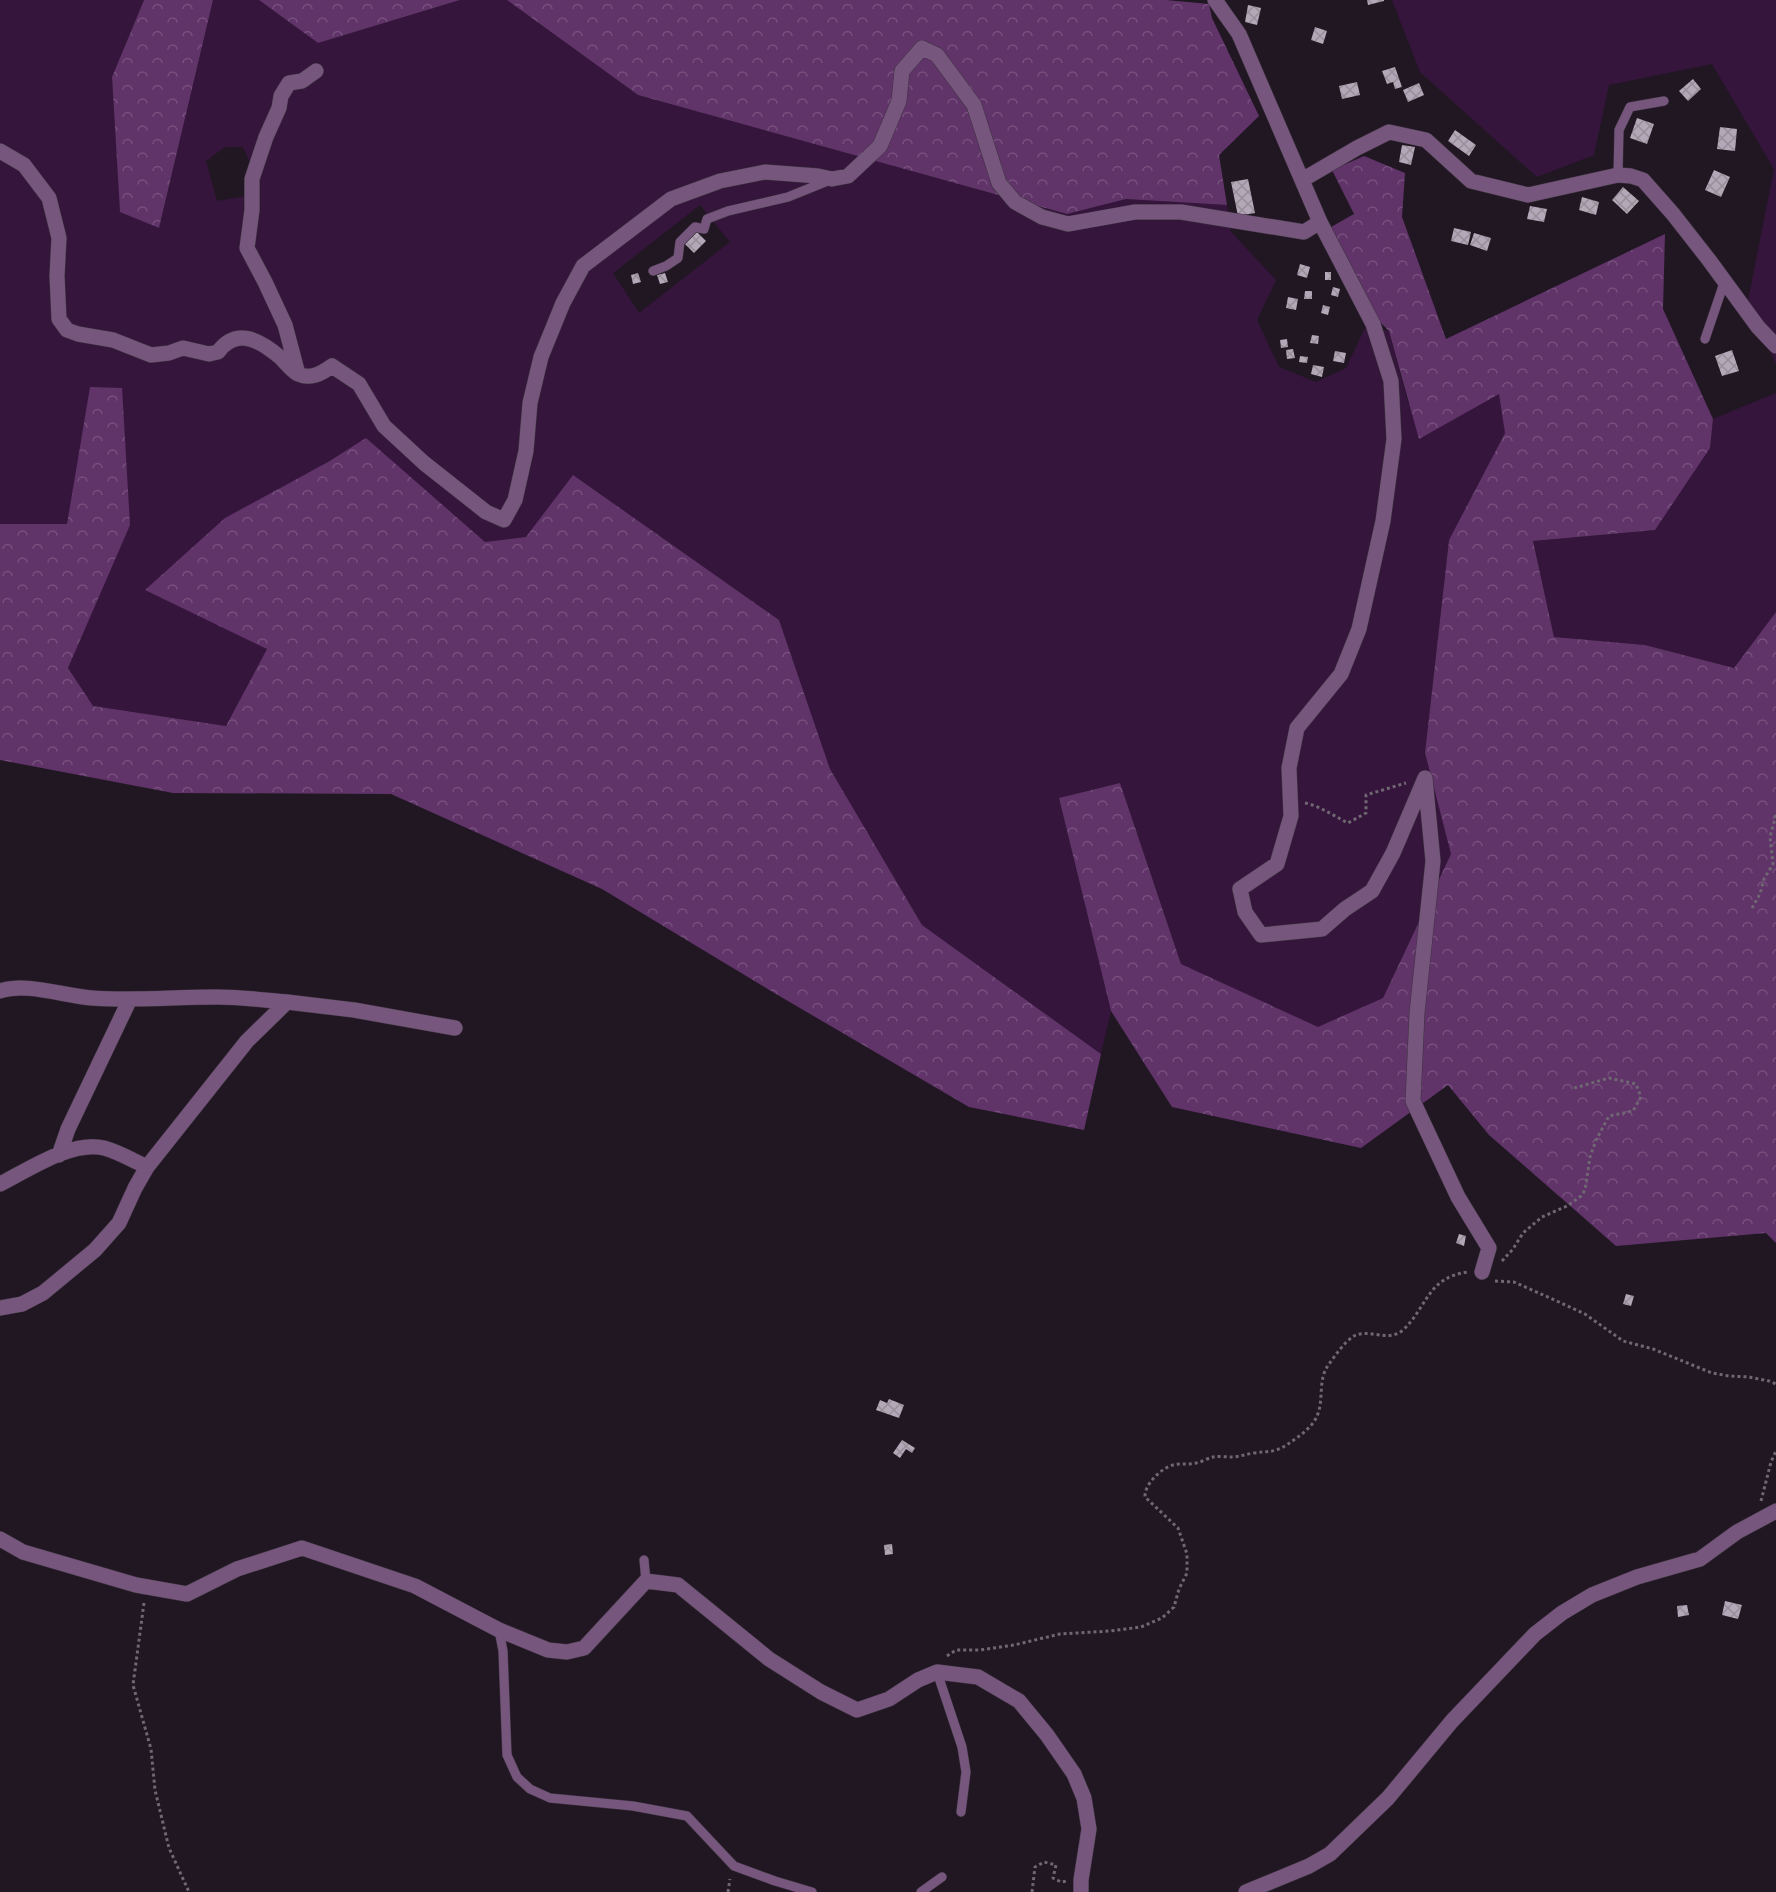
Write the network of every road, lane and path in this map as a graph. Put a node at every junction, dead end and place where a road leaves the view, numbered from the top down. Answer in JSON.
{"nodes":[{"id":1,"x":1215,"y":0,"type":"edge"},
{"id":2,"x":316,"y":71,"type":"dead end"},
{"id":3,"x":1664,"y":101,"type":"dead end"},
{"id":4,"x":0,"y":151,"type":"edge"},
{"id":5,"x":1618,"y":176,"type":"junction"},
{"id":6,"x":832,"y":179,"type":"junction"},
{"id":7,"x":1302,"y":180,"type":"junction"},
{"id":8,"x":1320,"y":222,"type":"junction"},
{"id":9,"x":653,"y":271,"type":"dead end"},
{"id":10,"x":1724,"y":283,"type":"junction"},
{"id":11,"x":1705,"y":339,"type":"dead end"},
{"id":12,"x":1776,"y":346,"type":"edge"},
{"id":13,"x":298,"y":374,"type":"junction"},
{"id":14,"x":1425,"y":778,"type":"junction"},
{"id":15,"x":1291,"y":801,"type":"junction"},
{"id":16,"x":1776,"y":815,"type":"edge"},
{"id":17,"x":1752,"y":908,"type":"dead end"},
{"id":18,"x":0,"y":991,"type":"edge"},
{"id":19,"x":130,"y":999,"type":"junction"},
{"id":20,"x":286,"y":1002,"type":"junction"},
{"id":21,"x":455,"y":1028,"type":"dead end"},
{"id":22,"x":1571,"y":1089,"type":"dead end"},
{"id":23,"x":59,"y":1155,"type":"junction"},
{"id":24,"x":147,"y":1167,"type":"junction"},
{"id":25,"x":0,"y":1184,"type":"edge"},
{"id":26,"x":1482,"y":1272,"type":"junction"},
{"id":27,"x":0,"y":1308,"type":"edge"},
{"id":28,"x":1776,"y":1384,"type":"edge"},
{"id":29,"x":1776,"y":1451,"type":"edge"},
{"id":30,"x":1776,"y":1511,"type":"edge"},
{"id":31,"x":1757,"y":1521,"type":"junction"},
{"id":32,"x":0,"y":1539,"type":"edge"},
{"id":33,"x":644,"y":1560,"type":"dead end"},
{"id":34,"x":646,"y":1581,"type":"junction"},
{"id":35,"x":136,"y":1585,"type":"junction"},
{"id":36,"x":499,"y":1630,"type":"junction"},
{"id":37,"x":937,"y":1672,"type":"junction"},
{"id":38,"x":961,"y":1812,"type":"dead end"},
{"id":39,"x":942,"y":1877,"type":"dead end"},
{"id":40,"x":1081,"y":1886,"type":"edge"},
{"id":41,"x":189,"y":1892,"type":"edge"},
{"id":42,"x":812,"y":1892,"type":"edge"},
{"id":43,"x":921,"y":1892,"type":"edge"},
{"id":44,"x":1032,"y":1892,"type":"edge"},
{"id":45,"x":1246,"y":1892,"type":"edge"}],
"edges":[{"from":1,"to":7,"type":"street"},
{"from":2,"to":13,"type":"street"},
{"from":3,"to":5,"type":"lane"},
{"from":4,"to":13,"type":"street"},
{"from":5,"to":7,"type":"street"},
{"from":5,"to":10,"type":"street"},
{"from":6,"to":8,"type":"street"},
{"from":6,"to":9,"type":"lane"},
{"from":6,"to":13,"type":"street"},
{"from":7,"to":8,"type":"street"},
{"from":8,"to":15,"type":"street"},
{"from":10,"to":11,"type":"lane"},
{"from":10,"to":12,"type":"street"},
{"from":14,"to":15,"type":"path"},
{"from":14,"to":15,"type":"street"},
{"from":14,"to":26,"type":"street"},
{"from":16,"to":17,"type":"path"},
{"from":18,"to":19,"type":"street"},
{"from":19,"to":20,"type":"street"},
{"from":19,"to":23,"type":"street"},
{"from":20,"to":21,"type":"street"},
{"from":20,"to":24,"type":"street"},
{"from":22,"to":26,"type":"path"},
{"from":23,"to":24,"type":"street"},
{"from":23,"to":25,"type":"street"},
{"from":24,"to":27,"type":"street"},
{"from":26,"to":28,"type":"path"},
{"from":26,"to":37,"type":"path"},
{"from":29,"to":31,"type":"path"},
{"from":30,"to":31,"type":"street"},
{"from":31,"to":45,"type":"street"},
{"from":32,"to":35,"type":"street"},
{"from":33,"to":34,"type":"lane"},
{"from":34,"to":36,"type":"street"},
{"from":34,"to":37,"type":"street"},
{"from":35,"to":36,"type":"street"},
{"from":35,"to":41,"type":"path"},
{"from":36,"to":42,"type":"lane"},
{"from":37,"to":38,"type":"lane"},
{"from":37,"to":40,"type":"street"},
{"from":39,"to":43,"type":"lane"},
{"from":40,"to":44,"type":"path"}]}
